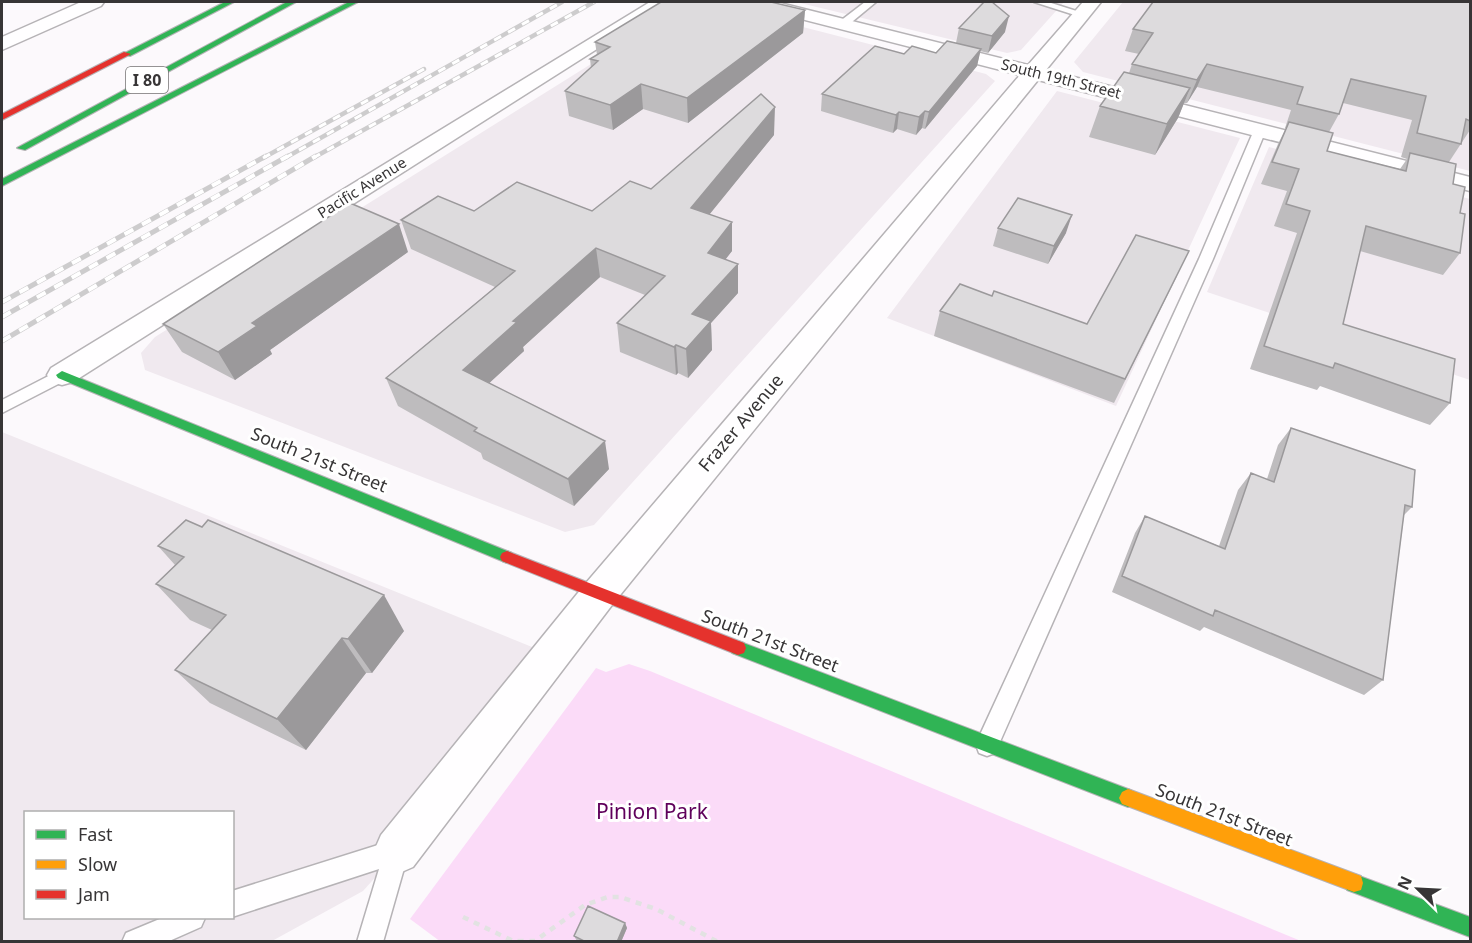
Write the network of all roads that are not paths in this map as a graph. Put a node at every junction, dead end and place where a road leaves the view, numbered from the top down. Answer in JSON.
{"nodes":[{"id":1,"x":95,"y":2,"type":"edge"},
{"id":2,"x":230,"y":2,"type":"edge"},
{"id":3,"x":292,"y":2,"type":"edge"},
{"id":4,"x":354,"y":2,"type":"edge"},
{"id":5,"x":662,"y":2,"type":"edge"},
{"id":6,"x":756,"y":2,"type":"edge"},
{"id":7,"x":871,"y":2,"type":"edge"},
{"id":8,"x":1040,"y":2,"type":"edge"},
{"id":9,"x":789,"y":5,"type":"edge"},
{"id":10,"x":1086,"y":8,"type":"edge"},
{"id":11,"x":843,"y":24,"type":"junction"},
{"id":12,"x":2,"y":44,"type":"edge"},
{"id":13,"x":1032,"y":72,"type":"junction"},
{"id":14,"x":2,"y":117,"type":"edge"},
{"id":15,"x":1260,"y":130,"type":"junction"},
{"id":16,"x":12,"y":153,"type":"dead end"},
{"id":17,"x":2,"y":183,"type":"edge"},
{"id":18,"x":1470,"y":184,"type":"edge"},
{"id":19,"x":62,"y":375,"type":"junction"},
{"id":20,"x":2,"y":407,"type":"edge"},
{"id":21,"x":599,"y":594,"type":"junction"},
{"id":22,"x":987,"y":745,"type":"junction"},
{"id":23,"x":397,"y":851,"type":"junction"},
{"id":24,"x":234,"y":903,"type":"edge"},
{"id":25,"x":190,"y":919,"type":"edge"},
{"id":26,"x":1470,"y":927,"type":"edge"},
{"id":27,"x":135,"y":942,"type":"edge"},
{"id":28,"x":370,"y":942,"type":"edge"}],
"edges":[{"from":1,"to":12,"type":"street"},
{"from":2,"to":14,"type":"main road","number":"I 80"},
{"from":3,"to":16,"type":"main road","number":"I 80"},
{"from":4,"to":17,"type":"main road"},
{"from":5,"to":19,"type":"street","name":"Pacific Avenue"},
{"from":6,"to":9,"type":"street","name":"South 19th Street"},
{"from":7,"to":11,"type":"lane"},
{"from":8,"to":10,"type":"lane"},
{"from":9,"to":11,"type":"street","name":"South 19th Street"},
{"from":10,"to":13,"type":"street","name":"Frazer Avenue"},
{"from":11,"to":13,"type":"street","name":"South 19th Street"},
{"from":13,"to":15,"type":"street","name":"South 19th Street"},
{"from":13,"to":21,"type":"street","name":"Frazer Avenue"},
{"from":15,"to":18,"type":"street","name":"South 19th Street"},
{"from":15,"to":22,"type":"lane"},
{"from":19,"to":20,"type":"lane"},
{"from":19,"to":21,"type":"main road","name":"South 21st Street"},
{"from":21,"to":22,"type":"main road","name":"South 21st Street"},
{"from":21,"to":23,"type":"street","name":"Frazer Avenue"},
{"from":22,"to":26,"type":"main road","name":"South 21st Street"},
{"from":23,"to":24,"type":"lane"},
{"from":23,"to":28,"type":"lane"},
{"from":25,"to":27,"type":"lane"}]}
